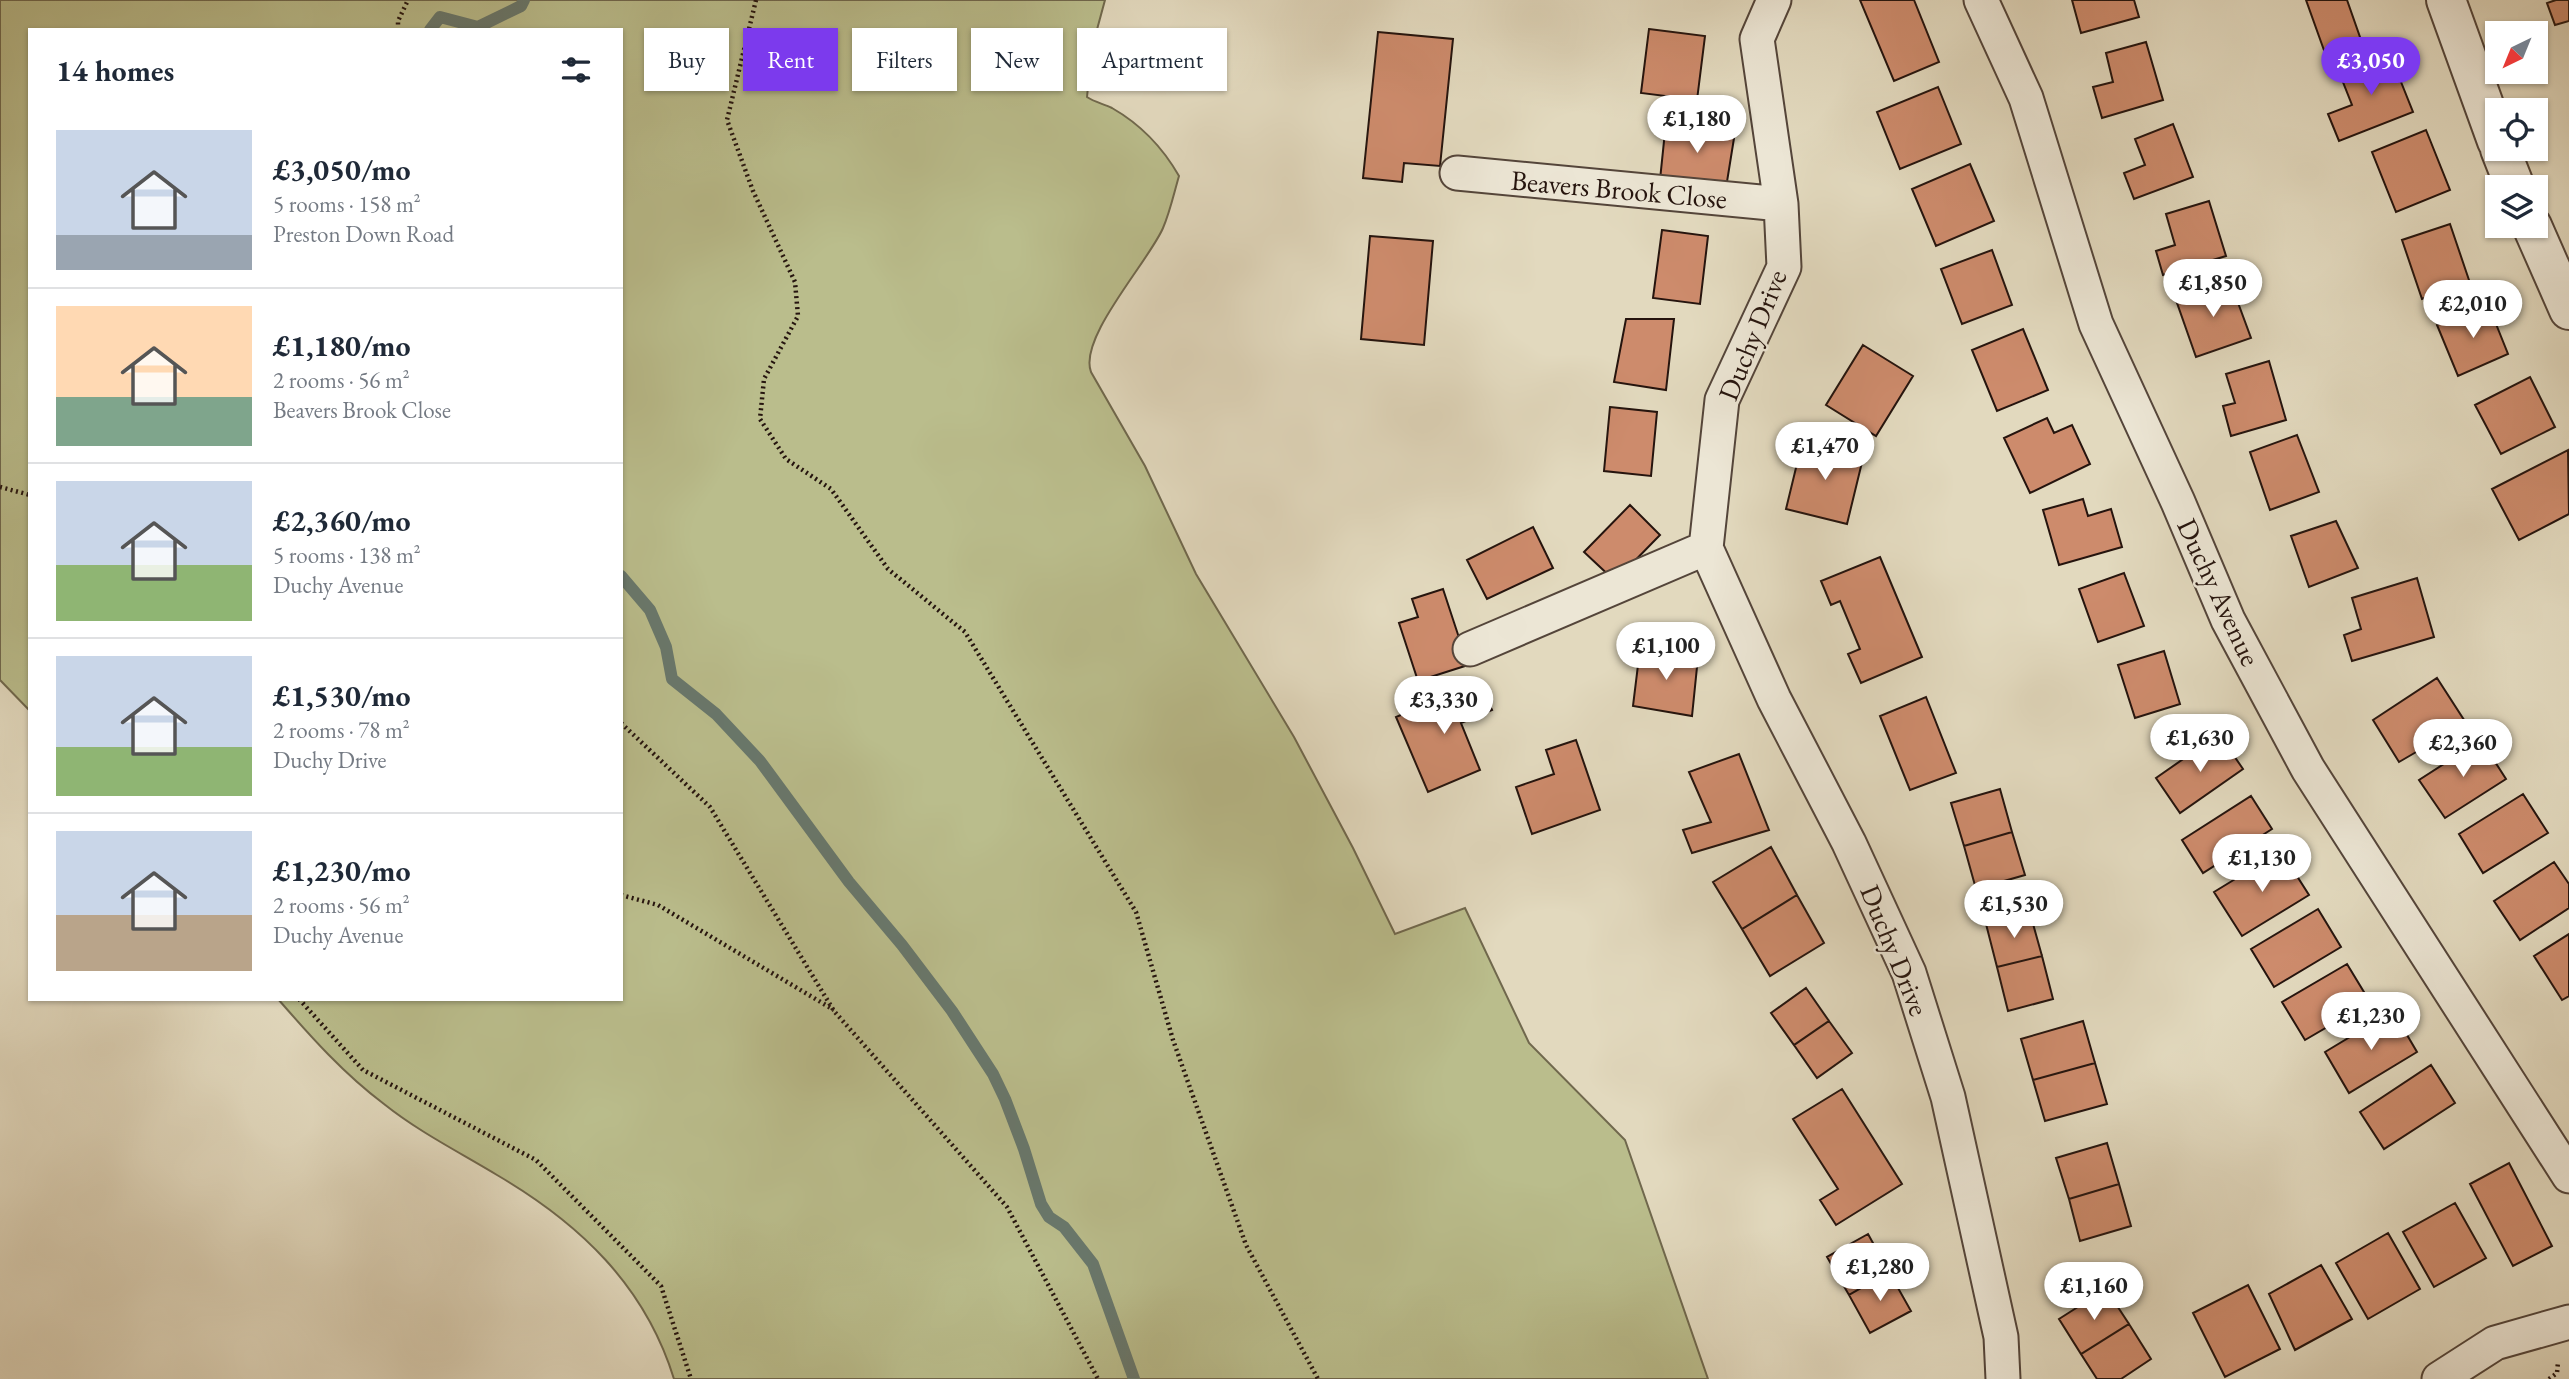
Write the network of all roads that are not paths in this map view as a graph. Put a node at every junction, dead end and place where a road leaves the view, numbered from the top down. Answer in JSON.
{"nodes":[{"id":1,"x":1774,"y":0,"type":"edge"},
{"id":2,"x":1981,"y":0,"type":"edge"},
{"id":3,"x":2446,"y":0,"type":"edge"},
{"id":4,"x":2485,"y":108,"type":"edge"},
{"id":5,"x":1457,"y":173,"type":"dead end"},
{"id":6,"x":1781,"y":204,"type":"junction"},
{"id":7,"x":2537,"y":238,"type":"edge"},
{"id":8,"x":2569,"y":310,"type":"edge"},
{"id":9,"x":1706,"y":548,"type":"junction"},
{"id":10,"x":1470,"y":649,"type":"dead end"},
{"id":11,"x":2569,"y":1176,"type":"edge"},
{"id":12,"x":2569,"y":1322,"type":"edge"},
{"id":13,"x":2003,"y":1379,"type":"edge"},
{"id":14,"x":2439,"y":1379,"type":"edge"}],
"edges":[{"from":1,"to":6,"type":"street","name":"Duchy Drive"},
{"from":2,"to":11,"type":"street","name":"Duchy Avenue"},
{"from":3,"to":4,"type":"street"},
{"from":5,"to":6,"type":"street","name":"Beavers Brook Close"},
{"from":6,"to":9,"type":"street","name":"Duchy Drive"},
{"from":7,"to":8,"type":"street"},
{"from":9,"to":10,"type":"street"},
{"from":9,"to":13,"type":"street","name":"Duchy Drive"},
{"from":12,"to":14,"type":"street"}]}
